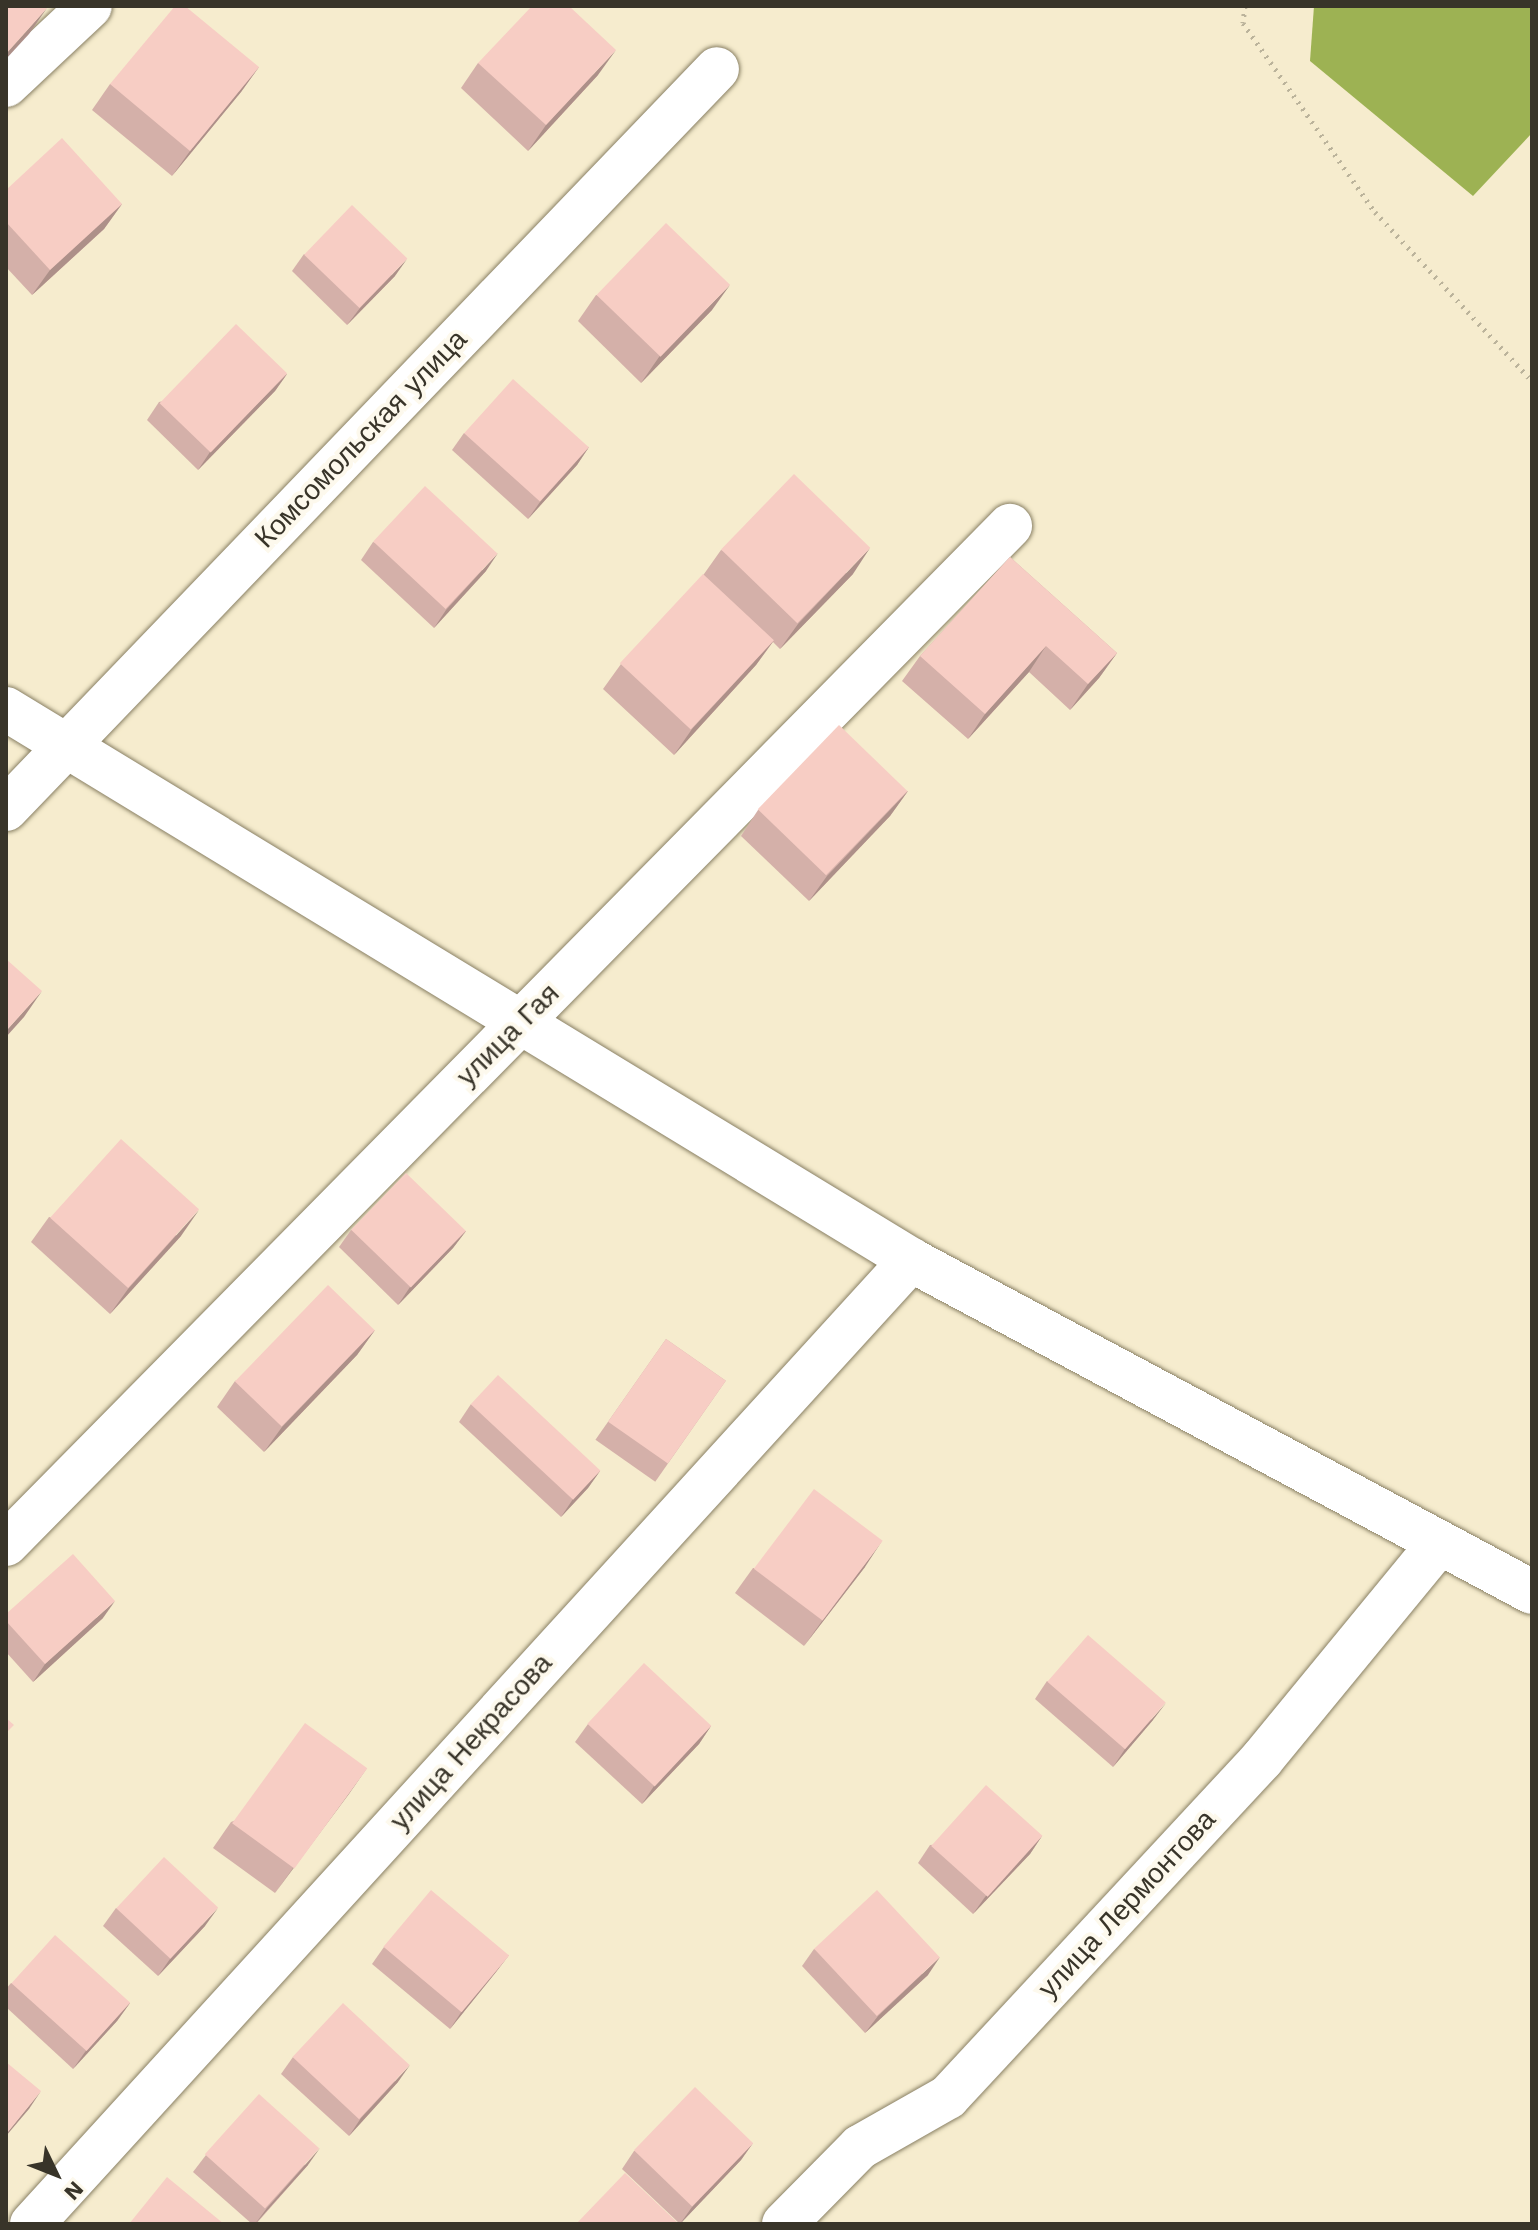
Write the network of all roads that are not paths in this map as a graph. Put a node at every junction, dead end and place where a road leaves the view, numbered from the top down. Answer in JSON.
{"nodes":[{"id":1,"x":90,"y":6,"type":"edge"},
{"id":2,"x":717,"y":69,"type":"dead end"},
{"id":3,"x":6,"y":85,"type":"edge"},
{"id":4,"x":1010,"y":526,"type":"dead end"},
{"id":5,"x":6,"y":709,"type":"edge"},
{"id":6,"x":67,"y":746,"type":"junction"},
{"id":7,"x":6,"y":809,"type":"edge"},
{"id":8,"x":523,"y":1020,"type":"junction"},
{"id":9,"x":911,"y":1260,"type":"junction"},
{"id":10,"x":6,"y":1544,"type":"edge"},
{"id":11,"x":1436,"y":1547,"type":"junction"},
{"id":12,"x":1532,"y":1592,"type":"edge"},
{"id":13,"x":32,"y":2224,"type":"edge"},
{"id":14,"x":784,"y":2224,"type":"edge"}],
"edges":[{"from":1,"to":3,"type":"street"},
{"from":2,"to":6,"type":"street","name":"Комсомольская улица"},
{"from":4,"to":8,"type":"street","name":"улица Гая"},
{"from":5,"to":6,"type":"street"},
{"from":6,"to":7,"type":"street","name":"Комсомольская улица"},
{"from":6,"to":8,"type":"street"},
{"from":8,"to":9,"type":"street"},
{"from":8,"to":10,"type":"street","name":"улица Гая"},
{"from":9,"to":11,"type":"street"},
{"from":9,"to":13,"type":"street","name":"улица Некрасова"},
{"from":11,"to":12,"type":"street"},
{"from":11,"to":14,"type":"street","name":"улица Лермонтова"}]}
